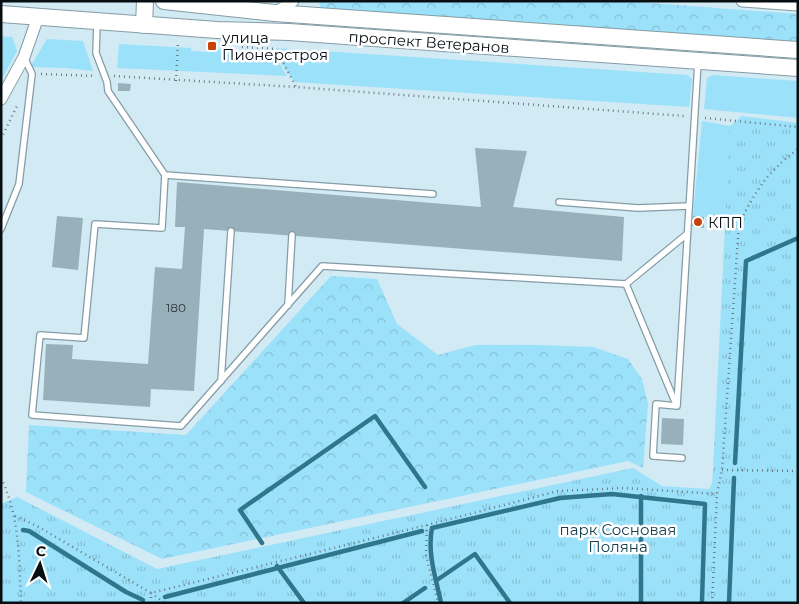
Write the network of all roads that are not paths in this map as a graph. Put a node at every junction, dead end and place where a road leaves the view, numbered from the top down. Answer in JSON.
{"nodes":[{"id":1,"x":145,"y":1,"type":"edge"},
{"id":2,"x":164,"y":1,"type":"edge"},
{"id":3,"x":294,"y":1,"type":"edge"},
{"id":4,"x":742,"y":1,"type":"edge"},
{"id":5,"x":798,"y":5,"type":"edge"},
{"id":6,"x":275,"y":12,"type":"junction"},
{"id":7,"x":1,"y":14,"type":"edge"},
{"id":8,"x":38,"y":17,"type":"junction"},
{"id":9,"x":97,"y":22,"type":"junction"},
{"id":10,"x":144,"y":25,"type":"junction"},
{"id":11,"x":798,"y":50,"type":"edge"},
{"id":12,"x":24,"y":57,"type":"junction"},
{"id":13,"x":698,"y":61,"type":"junction"},
{"id":14,"x":798,"y":68,"type":"edge"},
{"id":15,"x":1,"y":99,"type":"edge"},
{"id":16,"x":165,"y":175,"type":"junction"},
{"id":17,"x":433,"y":194,"type":"dead end"},
{"id":18,"x":559,"y":202,"type":"dead end"},
{"id":19,"x":689,"y":206,"type":"junction"},
{"id":20,"x":1,"y":229,"type":"edge"},
{"id":21,"x":232,"y":231,"type":"dead end"},
{"id":22,"x":687,"y":234,"type":"junction"},
{"id":23,"x":292,"y":235,"type":"dead end"},
{"id":24,"x":626,"y":284,"type":"junction"},
{"id":25,"x":288,"y":305,"type":"junction"},
{"id":26,"x":221,"y":381,"type":"junction"},
{"id":27,"x":676,"y":406,"type":"junction"},
{"id":28,"x":682,"y":458,"type":"dead end"}],
"edges":[{"from":1,"to":10,"type":"main road"},
{"from":2,"to":6,"type":"main road","name":"проспект Ветеранов"},
{"from":3,"to":6,"type":"street"},
{"from":4,"to":5,"type":"street"},
{"from":6,"to":11,"type":"main road","name":"проспект Ветеранов"},
{"from":7,"to":8,"type":"main road","name":"проспект Ветеранов"},
{"from":8,"to":9,"type":"main road","name":"проспект Ветеранов"},
{"from":8,"to":12,"type":"street"},
{"from":9,"to":10,"type":"main road","name":"проспект Ветеранов"},
{"from":9,"to":16,"type":"lane"},
{"from":10,"to":13,"type":"main road","name":"проспект Ветеранов"},
{"from":12,"to":15,"type":"street"},
{"from":12,"to":20,"type":"lane"},
{"from":13,"to":14,"type":"main road","name":"проспект Ветеранов"},
{"from":13,"to":19,"type":"lane"},
{"from":16,"to":17,"type":"lane"},
{"from":16,"to":26,"type":"lane"},
{"from":18,"to":19,"type":"lane"},
{"from":19,"to":22,"type":"lane"},
{"from":21,"to":26,"type":"lane"},
{"from":22,"to":24,"type":"lane"},
{"from":22,"to":27,"type":"lane"},
{"from":23,"to":25,"type":"lane"},
{"from":24,"to":25,"type":"lane"},
{"from":24,"to":27,"type":"lane"},
{"from":25,"to":26,"type":"lane"},
{"from":27,"to":28,"type":"lane"}]}
